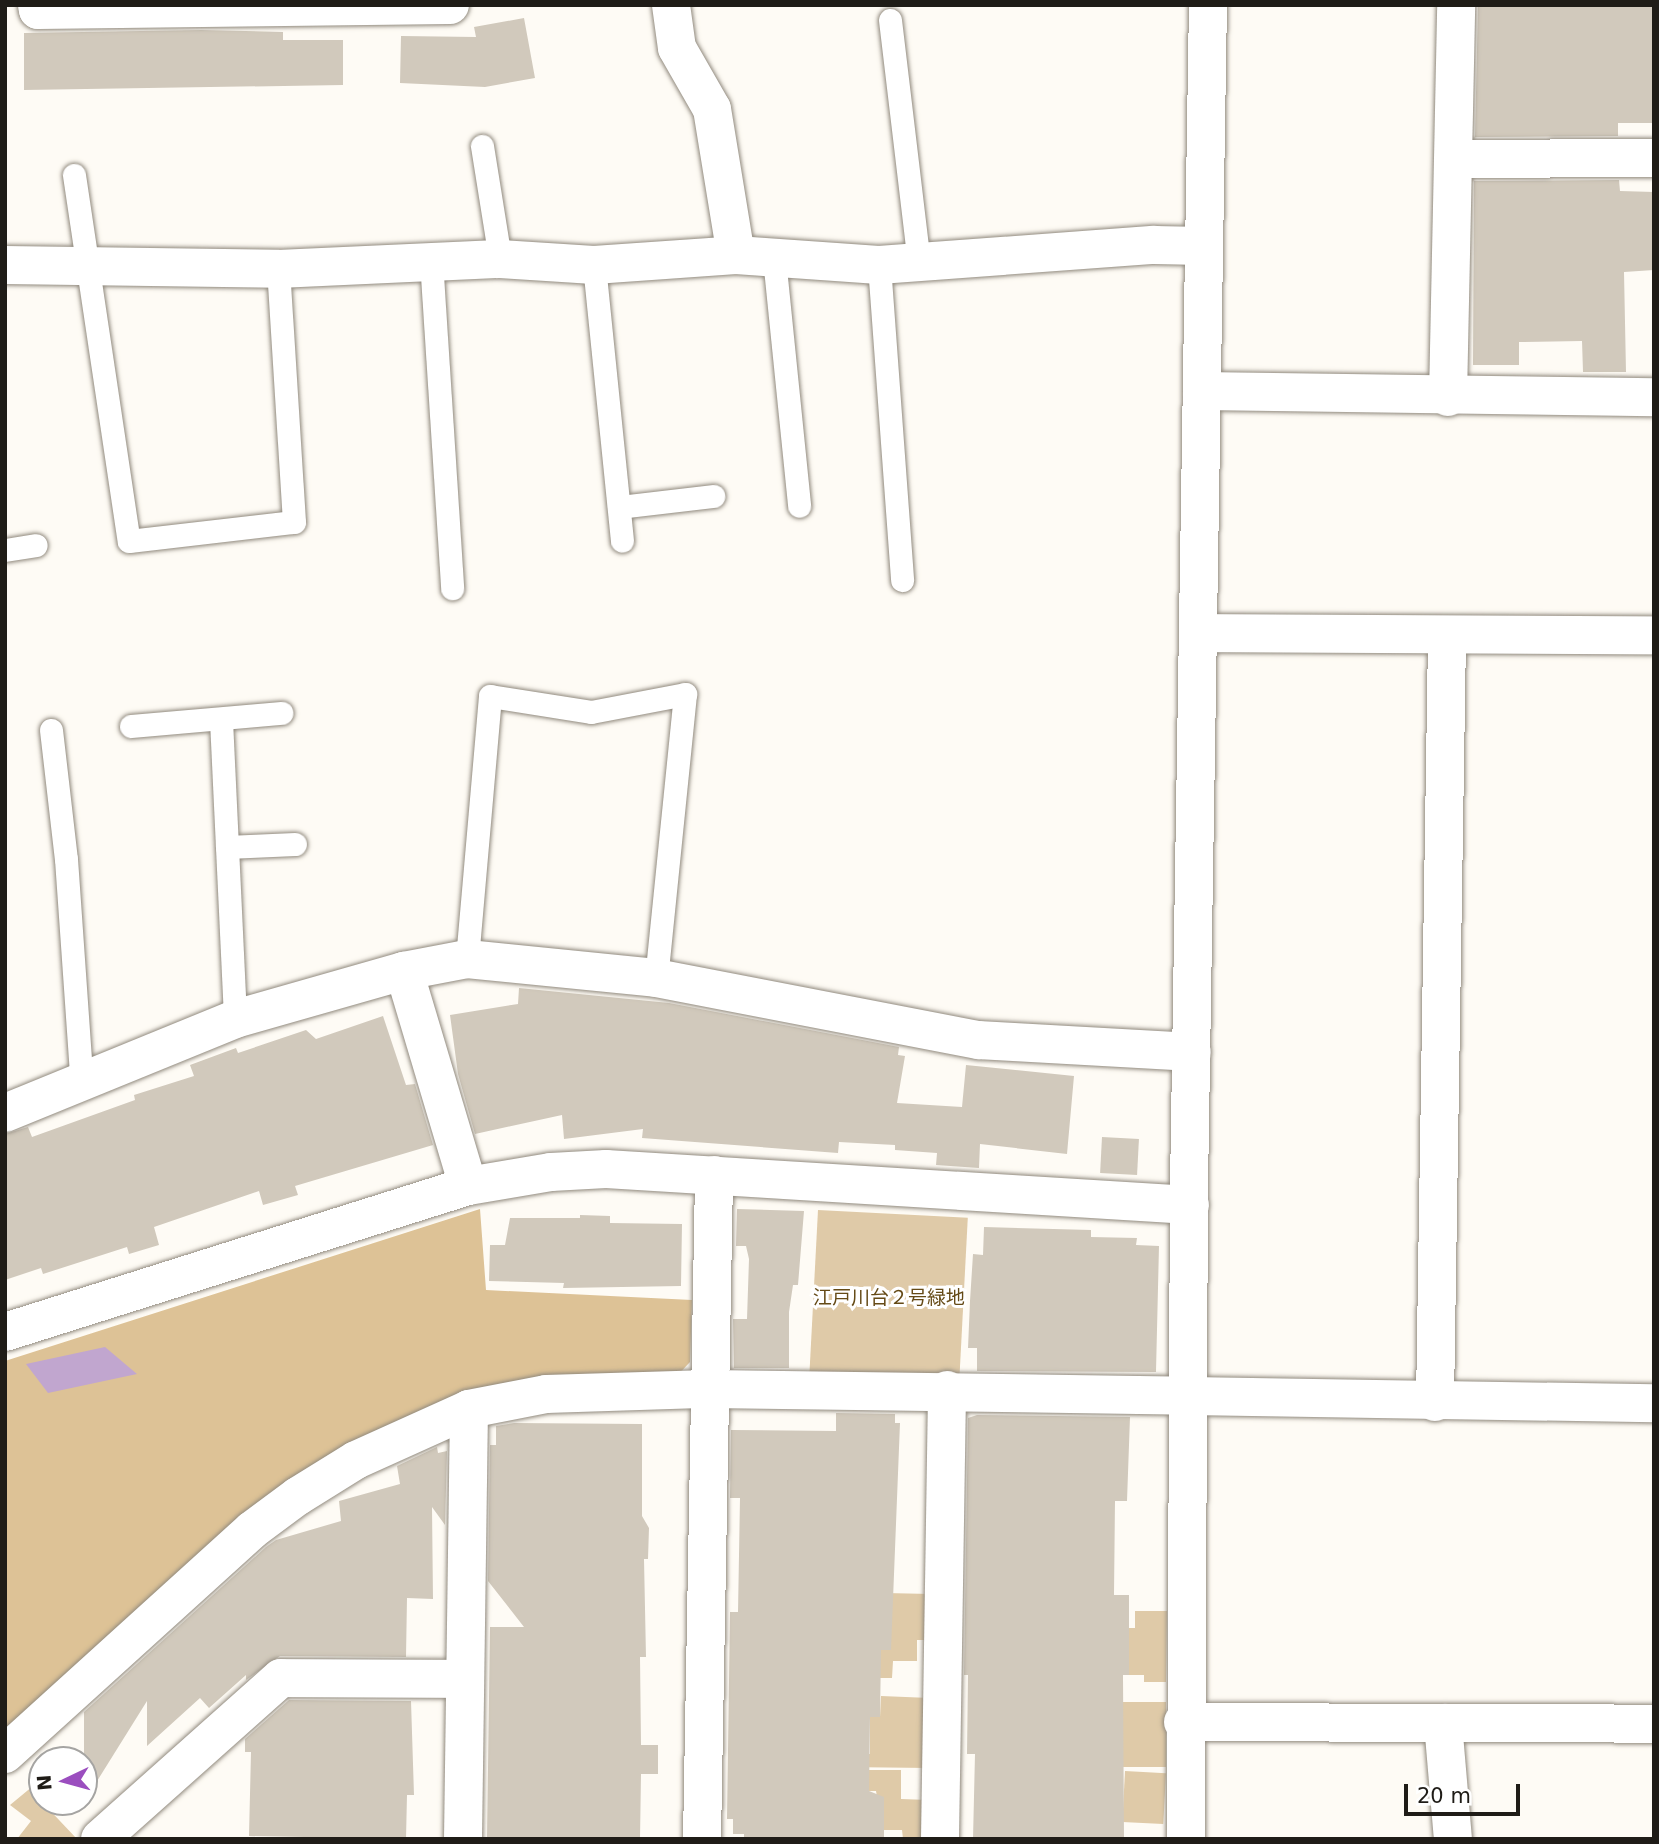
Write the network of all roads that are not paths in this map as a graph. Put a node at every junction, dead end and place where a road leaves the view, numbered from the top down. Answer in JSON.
{"nodes":[{"id":1,"x":37,"y":5,"type":"edge"},
{"id":2,"x":450,"y":5,"type":"edge"},
{"id":3,"x":671,"y":5,"type":"edge"},
{"id":4,"x":1208,"y":5,"type":"edge"},
{"id":5,"x":1456,"y":5,"type":"edge"},
{"id":6,"x":246,"y":7,"type":"edge"},
{"id":7,"x":890,"y":20,"type":"dead end"},
{"id":8,"x":482,"y":146,"type":"dead end"},
{"id":9,"x":1654,"y":158,"type":"edge"},
{"id":10,"x":1456,"y":159,"type":"junction"},
{"id":11,"x":74,"y":176,"type":"dead end"},
{"id":12,"x":1204,"y":246,"type":"junction"},
{"id":13,"x":736,"y":255,"type":"junction"},
{"id":14,"x":774,"y":258,"type":"junction"},
{"id":15,"x":431,"y":260,"type":"junction"},
{"id":16,"x":500,"y":260,"type":"junction"},
{"id":17,"x":919,"y":263,"type":"junction"},
{"id":18,"x":5,"y":265,"type":"edge"},
{"id":19,"x":594,"y":265,"type":"junction"},
{"id":20,"x":880,"y":265,"type":"junction"},
{"id":21,"x":88,"y":266,"type":"junction"},
{"id":22,"x":278,"y":269,"type":"junction"},
{"id":23,"x":1202,"y":391,"type":"junction"},
{"id":24,"x":1448,"y":397,"type":"junction"},
{"id":25,"x":1654,"y":397,"type":"edge"},
{"id":26,"x":713,"y":496,"type":"dead end"},
{"id":27,"x":799,"y":506,"type":"dead end"},
{"id":28,"x":619,"y":508,"type":"junction"},
{"id":29,"x":622,"y":541,"type":"dead end"},
{"id":30,"x":36,"y":545,"type":"dead end"},
{"id":31,"x":5,"y":550,"type":"edge"},
{"id":32,"x":902,"y":580,"type":"dead end"},
{"id":33,"x":452,"y":588,"type":"dead end"},
{"id":34,"x":1200,"y":633,"type":"junction"},
{"id":35,"x":1654,"y":635,"type":"edge"},
{"id":36,"x":1447,"y":636,"type":"junction"},
{"id":37,"x":281,"y":713,"type":"dead end"},
{"id":38,"x":221,"y":720,"type":"junction"},
{"id":39,"x":131,"y":726,"type":"dead end"},
{"id":40,"x":51,"y":730,"type":"dead end"},
{"id":41,"x":295,"y":844,"type":"dead end"},
{"id":42,"x":227,"y":847,"type":"junction"},
{"id":43,"x":467,"y":959,"type":"junction"},
{"id":44,"x":404,"y":971,"type":"junction"},
{"id":45,"x":656,"y":978,"type":"junction"},
{"id":46,"x":235,"y":1019,"type":"junction"},
{"id":47,"x":1192,"y":1052,"type":"junction"},
{"id":48,"x":82,"y":1085,"type":"junction"},
{"id":49,"x":5,"y":1113,"type":"edge"},
{"id":50,"x":714,"y":1175,"type":"junction"},
{"id":51,"x":468,"y":1186,"type":"junction"},
{"id":52,"x":1190,"y":1205,"type":"junction"},
{"id":53,"x":5,"y":1332,"type":"edge"},
{"id":54,"x":709,"y":1389,"type":"junction"},
{"id":55,"x":947,"y":1390,"type":"junction"},
{"id":56,"x":1189,"y":1396,"type":"junction"},
{"id":57,"x":1435,"y":1402,"type":"junction"},
{"id":58,"x":1654,"y":1403,"type":"edge"},
{"id":59,"x":469,"y":1409,"type":"junction"},
{"id":60,"x":464,"y":1679,"type":"junction"},
{"id":61,"x":1183,"y":1722,"type":"junction"},
{"id":62,"x":1443,"y":1723,"type":"junction"},
{"id":63,"x":1654,"y":1724,"type":"edge"},
{"id":64,"x":5,"y":1754,"type":"edge"},
{"id":65,"x":100,"y":1839,"type":"edge"},
{"id":66,"x":463,"y":1839,"type":"edge"},
{"id":67,"x":702,"y":1839,"type":"edge"},
{"id":68,"x":940,"y":1839,"type":"edge"},
{"id":69,"x":1186,"y":1839,"type":"edge"},
{"id":70,"x":1453,"y":1839,"type":"edge"}],
"edges":[{"from":1,"to":6,"type":"street"},
{"from":2,"to":6,"type":"street"},
{"from":3,"to":13,"type":"street"},
{"from":4,"to":12,"type":"street"},
{"from":5,"to":10,"type":"street"},
{"from":7,"to":17,"type":"lane"},
{"from":8,"to":16,"type":"lane"},
{"from":9,"to":10,"type":"street"},
{"from":10,"to":24,"type":"street"},
{"from":11,"to":21,"type":"lane"},
{"from":12,"to":17,"type":"street"},
{"from":12,"to":23,"type":"street"},
{"from":13,"to":14,"type":"street"},
{"from":13,"to":19,"type":"street"},
{"from":14,"to":20,"type":"street"},
{"from":14,"to":27,"type":"lane"},
{"from":15,"to":16,"type":"street"},
{"from":15,"to":22,"type":"street"},
{"from":15,"to":33,"type":"lane"},
{"from":16,"to":19,"type":"street"},
{"from":17,"to":20,"type":"street"},
{"from":18,"to":21,"type":"street"},
{"from":19,"to":28,"type":"lane"},
{"from":20,"to":32,"type":"lane"},
{"from":21,"to":22,"type":"street"},
{"from":21,"to":22,"type":"lane"},
{"from":23,"to":24,"type":"street"},
{"from":23,"to":34,"type":"street"},
{"from":24,"to":25,"type":"street"},
{"from":26,"to":28,"type":"lane"},
{"from":28,"to":29,"type":"lane"},
{"from":30,"to":31,"type":"lane"},
{"from":34,"to":36,"type":"street"},
{"from":34,"to":47,"type":"street"},
{"from":35,"to":36,"type":"street"},
{"from":36,"to":57,"type":"street"},
{"from":37,"to":38,"type":"lane"},
{"from":38,"to":39,"type":"lane"},
{"from":38,"to":42,"type":"lane"},
{"from":40,"to":48,"type":"lane"},
{"from":41,"to":42,"type":"lane"},
{"from":42,"to":46,"type":"lane"},
{"from":43,"to":44,"type":"street"},
{"from":43,"to":45,"type":"street"},
{"from":43,"to":45,"type":"lane"},
{"from":44,"to":46,"type":"street"},
{"from":44,"to":51,"type":"street"},
{"from":45,"to":47,"type":"street"},
{"from":46,"to":48,"type":"street"},
{"from":47,"to":52,"type":"street"},
{"from":48,"to":49,"type":"street"},
{"from":50,"to":51,"type":"street"},
{"from":50,"to":52,"type":"street"},
{"from":50,"to":54,"type":"street"},
{"from":51,"to":53,"type":"street"},
{"from":52,"to":56,"type":"street"},
{"from":54,"to":55,"type":"street"},
{"from":54,"to":59,"type":"street"},
{"from":54,"to":67,"type":"street"},
{"from":55,"to":56,"type":"street"},
{"from":55,"to":68,"type":"street"},
{"from":56,"to":57,"type":"street"},
{"from":56,"to":61,"type":"street"},
{"from":57,"to":58,"type":"street"},
{"from":59,"to":60,"type":"street"},
{"from":59,"to":64,"type":"street"},
{"from":60,"to":65,"type":"street"},
{"from":60,"to":66,"type":"street"},
{"from":61,"to":62,"type":"street"},
{"from":61,"to":69,"type":"street"},
{"from":62,"to":63,"type":"street"},
{"from":62,"to":70,"type":"street"}]}
